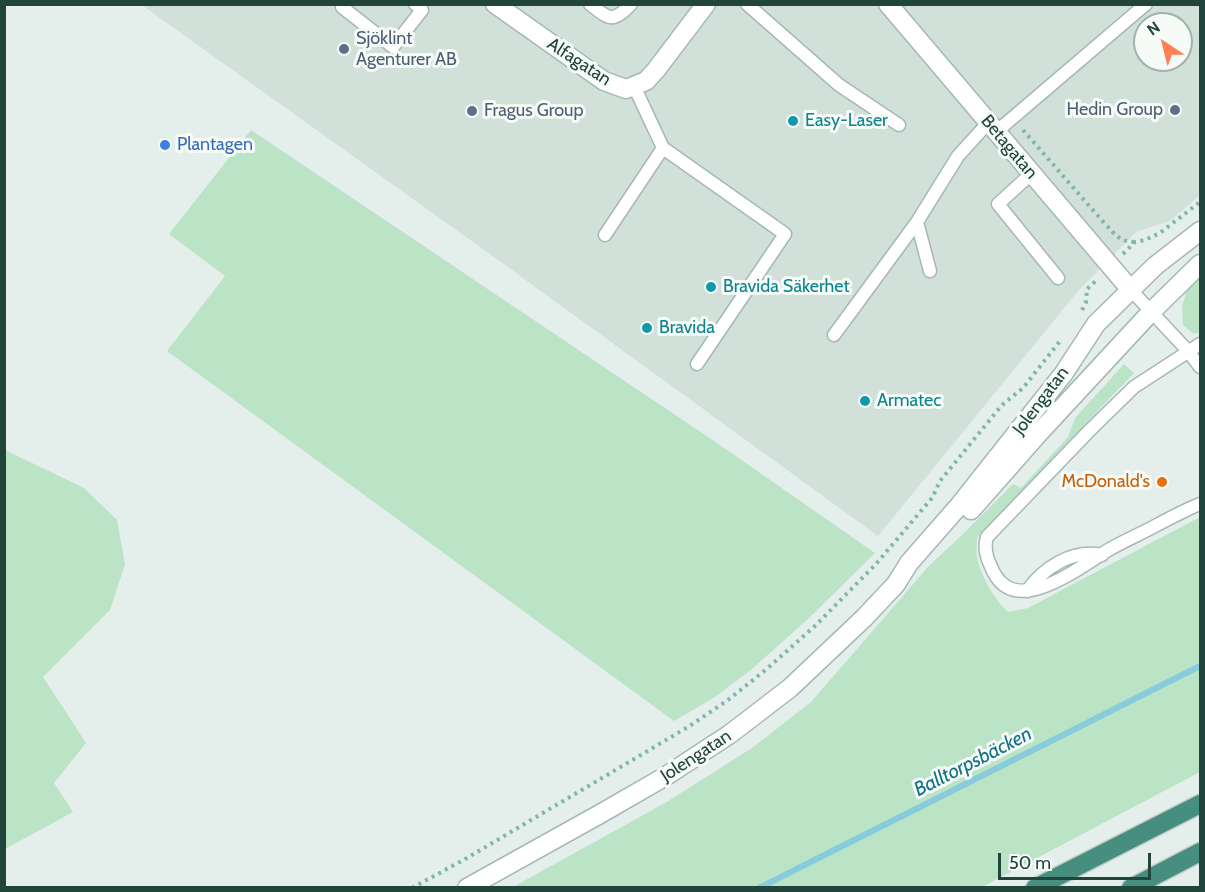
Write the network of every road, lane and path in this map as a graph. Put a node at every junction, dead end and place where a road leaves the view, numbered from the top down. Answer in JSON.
{"nodes":[{"id":1,"x":344,"y":4,"type":"edge"},
{"id":2,"x":415,"y":4,"type":"edge"},
{"id":3,"x":495,"y":4,"type":"edge"},
{"id":4,"x":590,"y":4,"type":"edge"},
{"id":5,"x":631,"y":4,"type":"edge"},
{"id":6,"x":706,"y":4,"type":"edge"},
{"id":7,"x":747,"y":4,"type":"edge"},
{"id":8,"x":888,"y":4,"type":"edge"},
{"id":9,"x":1146,"y":4,"type":"edge"},
{"id":10,"x":634,"y":86,"type":"junction"},
{"id":11,"x":899,"y":126,"type":"dead end"},
{"id":12,"x":992,"y":128,"type":"junction"},
{"id":13,"x":663,"y":148,"type":"junction"},
{"id":14,"x":1031,"y":174,"type":"junction"},
{"id":15,"x":1200,"y":202,"type":"edge"},
{"id":16,"x":917,"y":222,"type":"junction"},
{"id":17,"x":1200,"y":231,"type":"edge"},
{"id":18,"x":605,"y":235,"type":"dead end"},
{"id":19,"x":1200,"y":264,"type":"edge"},
{"id":20,"x":1111,"y":267,"type":"junction"},
{"id":21,"x":930,"y":271,"type":"dead end"},
{"id":22,"x":1058,"y":278,"type":"dead end"},
{"id":23,"x":1130,"y":289,"type":"junction"},
{"id":24,"x":1151,"y":312,"type":"junction"},
{"id":25,"x":1080,"y":314,"type":"dead end"},
{"id":26,"x":834,"y":335,"type":"dead end"},
{"id":27,"x":1065,"y":335,"type":"dead end"},
{"id":28,"x":1200,"y":344,"type":"edge"},
{"id":29,"x":1188,"y":351,"type":"junction"},
{"id":30,"x":697,"y":364,"type":"dead end"},
{"id":31,"x":1200,"y":367,"type":"edge"},
{"id":32,"x":987,"y":422,"type":"junction"},
{"id":33,"x":992,"y":426,"type":"dead end"},
{"id":34,"x":1200,"y":504,"type":"edge"},
{"id":35,"x":896,"y":584,"type":"junction"},
{"id":36,"x":1200,"y":804,"type":"edge"},
{"id":37,"x":1200,"y":852,"type":"edge"},
{"id":38,"x":412,"y":888,"type":"edge"},
{"id":39,"x":467,"y":888,"type":"edge"},
{"id":40,"x":1035,"y":888,"type":"edge"},
{"id":41,"x":1131,"y":888,"type":"edge"}],
"edges":[{"from":1,"to":2,"type":"lane"},
{"from":3,"to":10,"type":"street","name":"Alfagatan"},
{"from":4,"to":5,"type":"lane"},
{"from":6,"to":10,"type":"street","name":"Alfagatan"},
{"from":7,"to":11,"type":"lane"},
{"from":8,"to":12,"type":"street","name":"Betagatan"},
{"from":9,"to":12,"type":"lane"},
{"from":10,"to":13,"type":"lane"},
{"from":12,"to":14,"type":"street","name":"Betagatan"},
{"from":12,"to":16,"type":"lane"},
{"from":13,"to":18,"type":"lane"},
{"from":13,"to":30,"type":"lane"},
{"from":14,"to":20,"type":"street","name":"Betagatan"},
{"from":14,"to":22,"type":"lane"},
{"from":15,"to":20,"type":"path"},
{"from":16,"to":21,"type":"lane"},
{"from":16,"to":26,"type":"lane"},
{"from":17,"to":23,"type":"street","name":"Jolengatan"},
{"from":19,"to":24,"type":"street","name":"Jolengatan"},
{"from":20,"to":23,"type":"street","name":"Betagatan"},
{"from":20,"to":25,"type":"path"},
{"from":23,"to":24,"type":"lane"},
{"from":23,"to":35,"type":"street","name":"Jolengatan"},
{"from":24,"to":29,"type":"lane"},
{"from":24,"to":35,"type":"street","name":"Jolengatan"},
{"from":27,"to":32,"type":"path"},
{"from":28,"to":29,"type":"lane"},
{"from":29,"to":31,"type":"lane"},
{"from":29,"to":34,"type":"lane"},
{"from":32,"to":33,"type":"path"},
{"from":32,"to":38,"type":"path"},
{"from":35,"to":39,"type":"street","name":"Jolengatan"},
{"from":36,"to":40,"type":"highway"},
{"from":37,"to":41,"type":"highway"}]}
